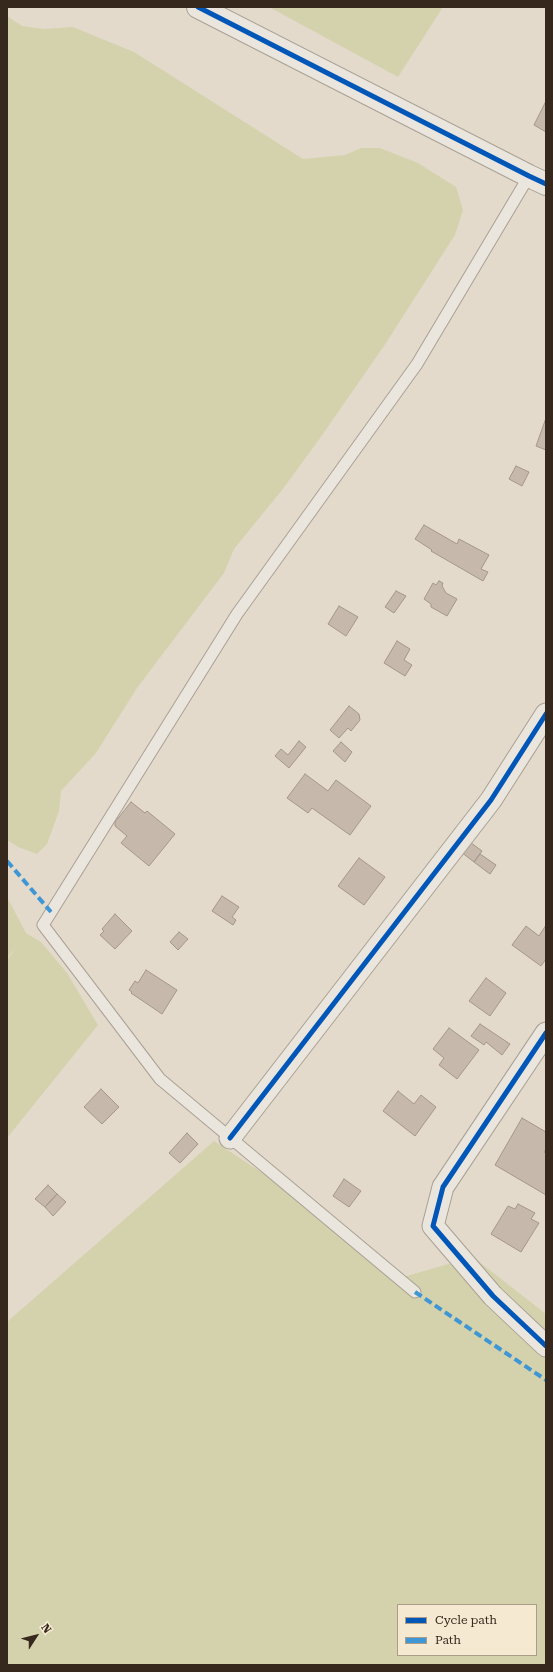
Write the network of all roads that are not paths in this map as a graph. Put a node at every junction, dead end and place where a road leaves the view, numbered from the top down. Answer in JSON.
{"nodes":[{"id":1,"x":198,"y":7,"type":"edge"},
{"id":2,"x":538,"y":180,"type":"edge"},
{"id":3,"x":546,"y":714,"type":"edge"},
{"id":4,"x":546,"y":1033,"type":"edge"},
{"id":5,"x":230,"y":1138,"type":"junction"},
{"id":6,"x":415,"y":1292,"type":"dead end"},
{"id":7,"x":546,"y":1346,"type":"edge"}],
"edges":[{"from":1,"to":2,"type":"street"},
{"from":2,"to":5,"type":"lane"},
{"from":3,"to":5,"type":"street"},
{"from":4,"to":7,"type":"street"},
{"from":5,"to":6,"type":"lane"}]}
